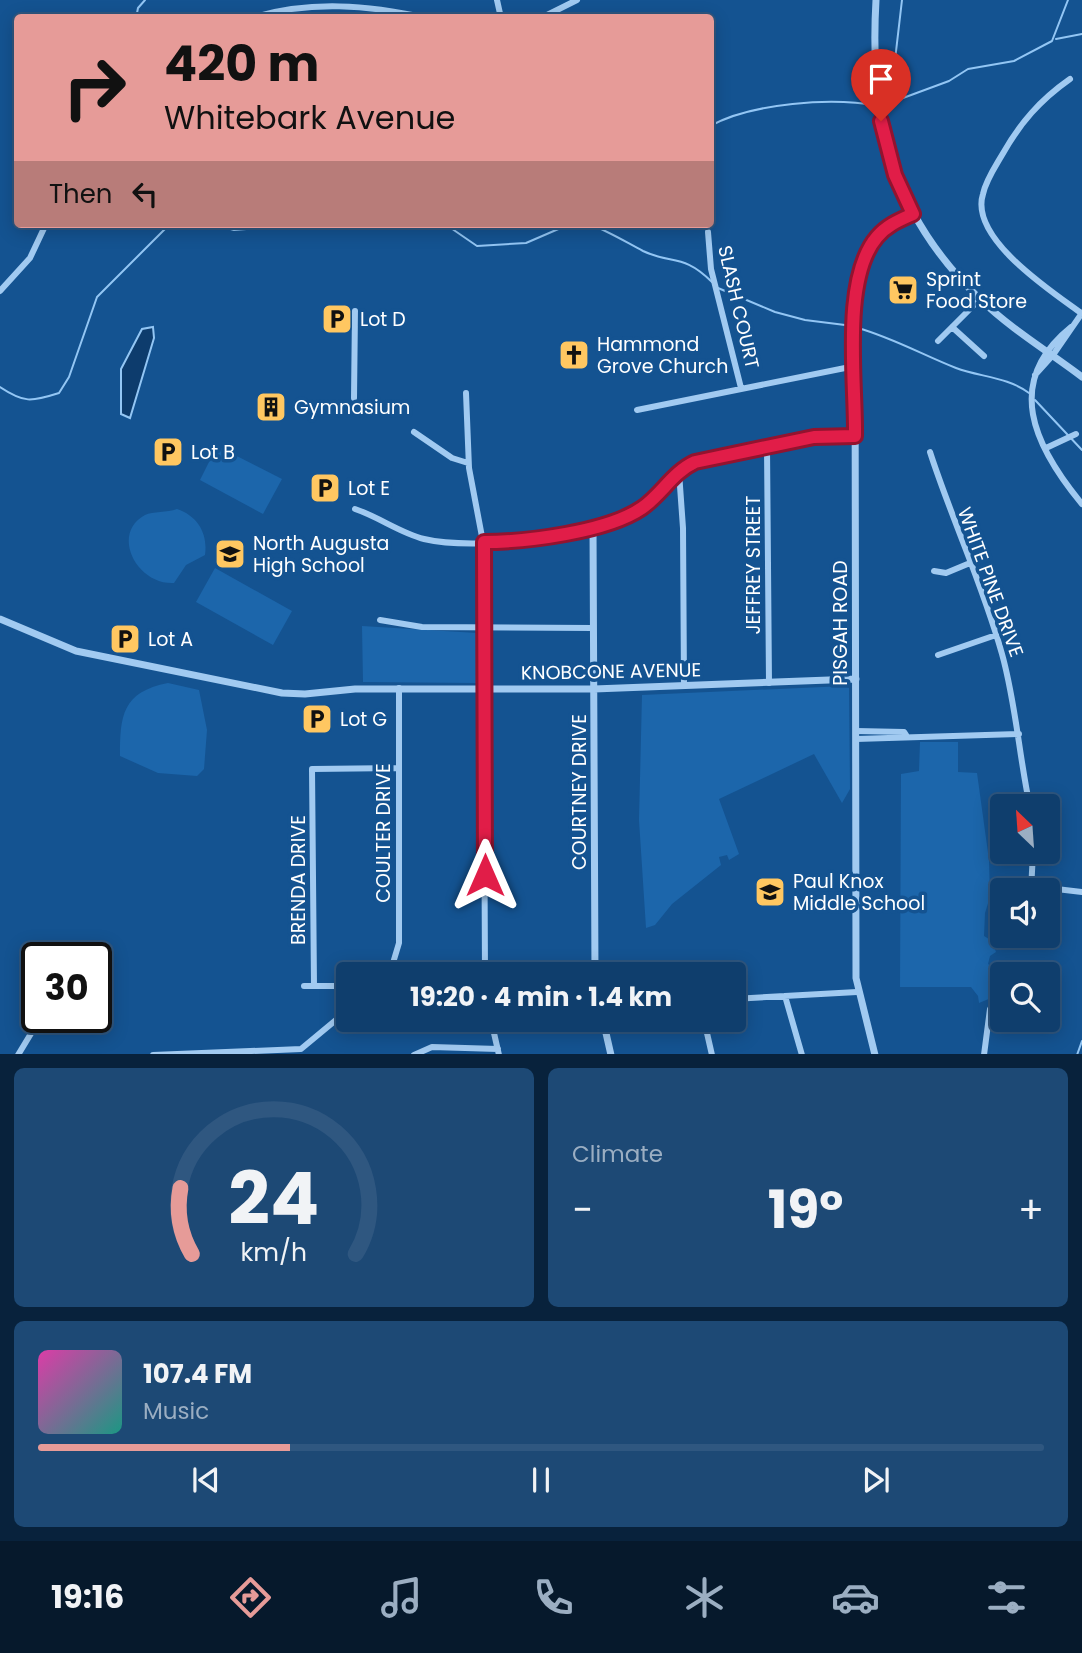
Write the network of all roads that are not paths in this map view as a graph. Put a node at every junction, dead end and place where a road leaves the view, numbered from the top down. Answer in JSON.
{"nodes":[{"id":1,"x":577,"y":0,"type":"edge"},
{"id":2,"x":876,"y":0,"type":"edge"},
{"id":3,"x":266,"y":14,"type":"edge"},
{"id":4,"x":404,"y":14,"type":"edge"},
{"id":5,"x":552,"y":14,"type":"edge"},
{"id":6,"x":1070,"y":79,"type":"dead end"},
{"id":7,"x":913,"y":214,"type":"junction"},
{"id":8,"x":44,"y":228,"type":"edge"},
{"id":9,"x":708,"y":232,"type":"dead end"},
{"id":10,"x":0,"y":291,"type":"edge"},
{"id":11,"x":980,"y":299,"type":"junction"},
{"id":12,"x":355,"y":311,"type":"dead end"},
{"id":13,"x":1082,"y":313,"type":"edge"},
{"id":14,"x":952,"y":327,"type":"junction"},
{"id":15,"x":938,"y":341,"type":"dead end"},
{"id":16,"x":1051,"y":353,"type":"junction"},
{"id":17,"x":984,"y":356,"type":"dead end"},
{"id":18,"x":855,"y":366,"type":"junction"},
{"id":19,"x":1082,"y":377,"type":"edge"},
{"id":20,"x":741,"y":388,"type":"junction"},
{"id":21,"x":466,"y":393,"type":"dead end"},
{"id":22,"x":355,"y":398,"type":"dead end"},
{"id":23,"x":637,"y":410,"type":"dead end"},
{"id":24,"x":414,"y":432,"type":"dead end"},
{"id":25,"x":1076,"y":434,"type":"dead end"},
{"id":26,"x":855,"y":436,"type":"junction"},
{"id":27,"x":767,"y":447,"type":"junction"},
{"id":28,"x":1046,"y":448,"type":"junction"},
{"id":29,"x":930,"y":452,"type":"dead end"},
{"id":30,"x":468,"y":463,"type":"junction"},
{"id":31,"x":679,"y":472,"type":"junction"},
{"id":32,"x":1082,"y":504,"type":"edge"},
{"id":33,"x":355,"y":509,"type":"dead end"},
{"id":34,"x":593,"y":526,"type":"junction"},
{"id":35,"x":484,"y":542,"type":"junction"},
{"id":36,"x":970,"y":563,"type":"junction"},
{"id":37,"x":934,"y":570,"type":"dead end"},
{"id":38,"x":0,"y":619,"type":"edge"},
{"id":39,"x":380,"y":620,"type":"dead end"},
{"id":40,"x":484,"y":628,"type":"junction"},
{"id":41,"x":593,"y":628,"type":"junction"},
{"id":42,"x":996,"y":635,"type":"junction"},
{"id":43,"x":938,"y":655,"type":"dead end"},
{"id":44,"x":856,"y":679,"type":"junction"},
{"id":45,"x":769,"y":683,"type":"junction"},
{"id":46,"x":684,"y":686,"type":"junction"},
{"id":47,"x":398,"y":688,"type":"junction"},
{"id":48,"x":485,"y":688,"type":"junction"},
{"id":49,"x":594,"y":689,"type":"junction"},
{"id":50,"x":1019,"y":734,"type":"junction"},
{"id":51,"x":856,"y":735,"type":"junction"},
{"id":52,"x":398,"y":768,"type":"junction"},
{"id":53,"x":1028,"y":794,"type":"edge"},
{"id":54,"x":1060,"y":890,"type":"edge"},
{"id":55,"x":1082,"y":892,"type":"edge"},
{"id":56,"x":393,"y":962,"type":"edge"},
{"id":57,"x":485,"y":962,"type":"edge"},
{"id":58,"x":595,"y":962,"type":"edge"},
{"id":59,"x":304,"y":986,"type":"dead end"},
{"id":60,"x":314,"y":986,"type":"junction"},
{"id":61,"x":336,"y":986,"type":"edge"},
{"id":62,"x":857,"y":992,"type":"junction"},
{"id":63,"x":785,"y":996,"type":"junction"},
{"id":64,"x":746,"y":998,"type":"edge"},
{"id":65,"x":990,"y":1009,"type":"dead end"},
{"id":66,"x":336,"y":1021,"type":"edge"},
{"id":67,"x":494,"y":1032,"type":"edge"},
{"id":68,"x":606,"y":1032,"type":"edge"},
{"id":69,"x":707,"y":1032,"type":"edge"},
{"id":70,"x":31,"y":1033,"type":"edge"},
{"id":71,"x":305,"y":1051,"type":"edge"},
{"id":72,"x":499,"y":1051,"type":"edge"},
{"id":73,"x":19,"y":1054,"type":"edge"},
{"id":74,"x":191,"y":1054,"type":"edge"},
{"id":75,"x":416,"y":1054,"type":"edge"},
{"id":76,"x":611,"y":1054,"type":"edge"},
{"id":77,"x":712,"y":1054,"type":"edge"},
{"id":78,"x":802,"y":1054,"type":"edge"},
{"id":79,"x":875,"y":1054,"type":"edge"},
{"id":80,"x":984,"y":1054,"type":"edge"}],
"edges":[{"from":1,"to":5,"type":"street"},
{"from":2,"to":7,"type":"street"},
{"from":3,"to":4,"type":"street"},
{"from":6,"to":13,"type":"street"},
{"from":7,"to":11,"type":"street"},
{"from":7,"to":18,"type":"street","name":"PISGAH ROAD"},
{"from":8,"to":10,"type":"street"},
{"from":9,"to":20,"type":"street","name":"SLASH COURT"},
{"from":11,"to":14,"type":"street"},
{"from":11,"to":16,"type":"street"},
{"from":12,"to":22,"type":"street"},
{"from":13,"to":16,"type":"street"},
{"from":14,"to":15,"type":"street"},
{"from":14,"to":17,"type":"street"},
{"from":16,"to":19,"type":"street"},
{"from":16,"to":28,"type":"street"},
{"from":18,"to":20,"type":"street"},
{"from":18,"to":26,"type":"street","name":"PISGAH ROAD"},
{"from":20,"to":23,"type":"street"},
{"from":21,"to":30,"type":"street"},
{"from":24,"to":30,"type":"street"},
{"from":25,"to":28,"type":"street"},
{"from":26,"to":27,"type":"street"},
{"from":26,"to":44,"type":"street","name":"PISGAH ROAD"},
{"from":27,"to":31,"type":"street"},
{"from":27,"to":45,"type":"street","name":"JEFFREY STREET"},
{"from":28,"to":32,"type":"street"},
{"from":29,"to":36,"type":"street","name":"WHITE PINE DRIVE"},
{"from":30,"to":35,"type":"street"},
{"from":31,"to":34,"type":"street"},
{"from":31,"to":46,"type":"street"},
{"from":33,"to":35,"type":"street"},
{"from":34,"to":35,"type":"street"},
{"from":34,"to":41,"type":"street","name":"COURTNEY DRIVE"},
{"from":35,"to":40,"type":"street"},
{"from":36,"to":37,"type":"street"},
{"from":36,"to":42,"type":"street","name":"WHITE PINE DRIVE"},
{"from":38,"to":47,"type":"street","name":"KNOBCONE AVENUE"},
{"from":39,"to":40,"type":"street"},
{"from":40,"to":41,"type":"street"},
{"from":40,"to":48,"type":"street"},
{"from":41,"to":49,"type":"street","name":"COURTNEY DRIVE"},
{"from":42,"to":43,"type":"street"},
{"from":42,"to":50,"type":"street","name":"WHITE PINE DRIVE"},
{"from":44,"to":45,"type":"street","name":"KNOBCONE AVENUE"},
{"from":44,"to":51,"type":"street","name":"PISGAH ROAD"},
{"from":45,"to":46,"type":"street","name":"KNOBCONE AVENUE"},
{"from":46,"to":49,"type":"street","name":"KNOBCONE AVENUE"},
{"from":47,"to":48,"type":"street","name":"KNOBCONE AVENUE"},
{"from":47,"to":52,"type":"street","name":"COULTER DRIVE"},
{"from":48,"to":49,"type":"street","name":"KNOBCONE AVENUE"},
{"from":48,"to":57,"type":"street"},
{"from":49,"to":58,"type":"street","name":"COURTNEY DRIVE"},
{"from":50,"to":51,"type":"street"},
{"from":50,"to":53,"type":"street","name":"WHITE PINE DRIVE"},
{"from":51,"to":62,"type":"street","name":"PISGAH ROAD"},
{"from":52,"to":56,"type":"street","name":"COULTER DRIVE"},
{"from":52,"to":60,"type":"street","name":"BRENDA DRIVE"},
{"from":54,"to":55,"type":"street"},
{"from":59,"to":60,"type":"street"},
{"from":60,"to":61,"type":"street"},
{"from":62,"to":63,"type":"street"},
{"from":62,"to":79,"type":"street","name":"PISGAH ROAD"},
{"from":63,"to":64,"type":"street"},
{"from":63,"to":78,"type":"street"},
{"from":65,"to":80,"type":"street"},
{"from":66,"to":71,"type":"street"},
{"from":67,"to":72,"type":"street"},
{"from":68,"to":76,"type":"street"},
{"from":69,"to":77,"type":"street"},
{"from":70,"to":73,"type":"street"},
{"from":71,"to":74,"type":"street"},
{"from":72,"to":75,"type":"street"}]}
